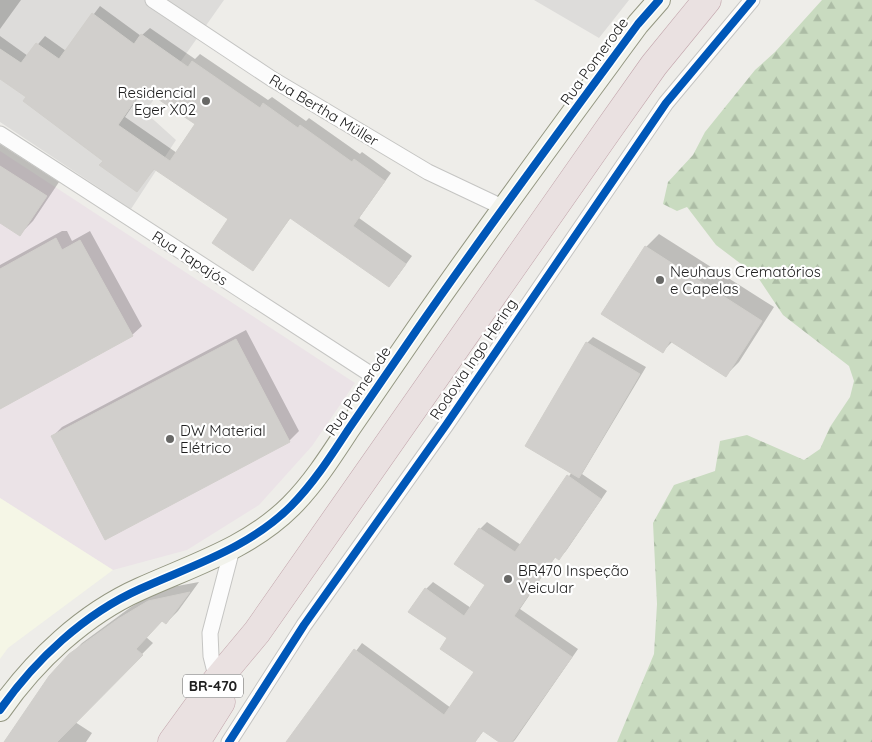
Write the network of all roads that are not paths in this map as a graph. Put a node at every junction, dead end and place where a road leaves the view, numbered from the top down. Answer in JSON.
{"nodes":[{"id":1,"x":153,"y":0,"type":"edge"},
{"id":2,"x":659,"y":0,"type":"edge"},
{"id":3,"x":707,"y":0,"type":"edge"},
{"id":4,"x":752,"y":0,"type":"edge"},
{"id":5,"x":0,"y":134,"type":"edge"},
{"id":6,"x":502,"y":207,"type":"junction"},
{"id":7,"x":381,"y":382,"type":"junction"},
{"id":8,"x":232,"y":549,"type":"junction"},
{"id":9,"x":257,"y":632,"type":"junction"},
{"id":10,"x":217,"y":680,"type":"junction"},
{"id":11,"x":0,"y":708,"type":"edge"},
{"id":12,"x":172,"y":742,"type":"edge"},
{"id":13,"x":196,"y":742,"type":"edge"},
{"id":14,"x":229,"y":742,"type":"edge"}],
"edges":[{"from":1,"to":6,"type":"street","name":"Rua Bertha Müller"},
{"from":2,"to":6,"type":"street","name":"Rua Pomerode"},
{"from":3,"to":9,"type":"highway","name":"Rodovia Ingo Hering","number":"BR-470"},
{"from":4,"to":14,"type":"street","name":"Rodovia Ingo Hering","number":"BR-470"},
{"from":5,"to":7,"type":"street","name":"Rua Tapajós"},
{"from":6,"to":7,"type":"street","name":"Rua Pomerode"},
{"from":7,"to":8,"type":"street","name":"Rua Pomerode"},
{"from":8,"to":10,"type":"street"},
{"from":8,"to":11,"type":"street","name":"Rua Pomerode"},
{"from":9,"to":10,"type":"highway","name":"Rodovia Ingo Hering","number":"BR-470"},
{"from":9,"to":13,"type":"highway","name":"Rodovia Ingo Hering","number":"BR-470"},
{"from":10,"to":12,"type":"highway","name":"Rodovia Ingo Hering","number":"BR-470"}]}
